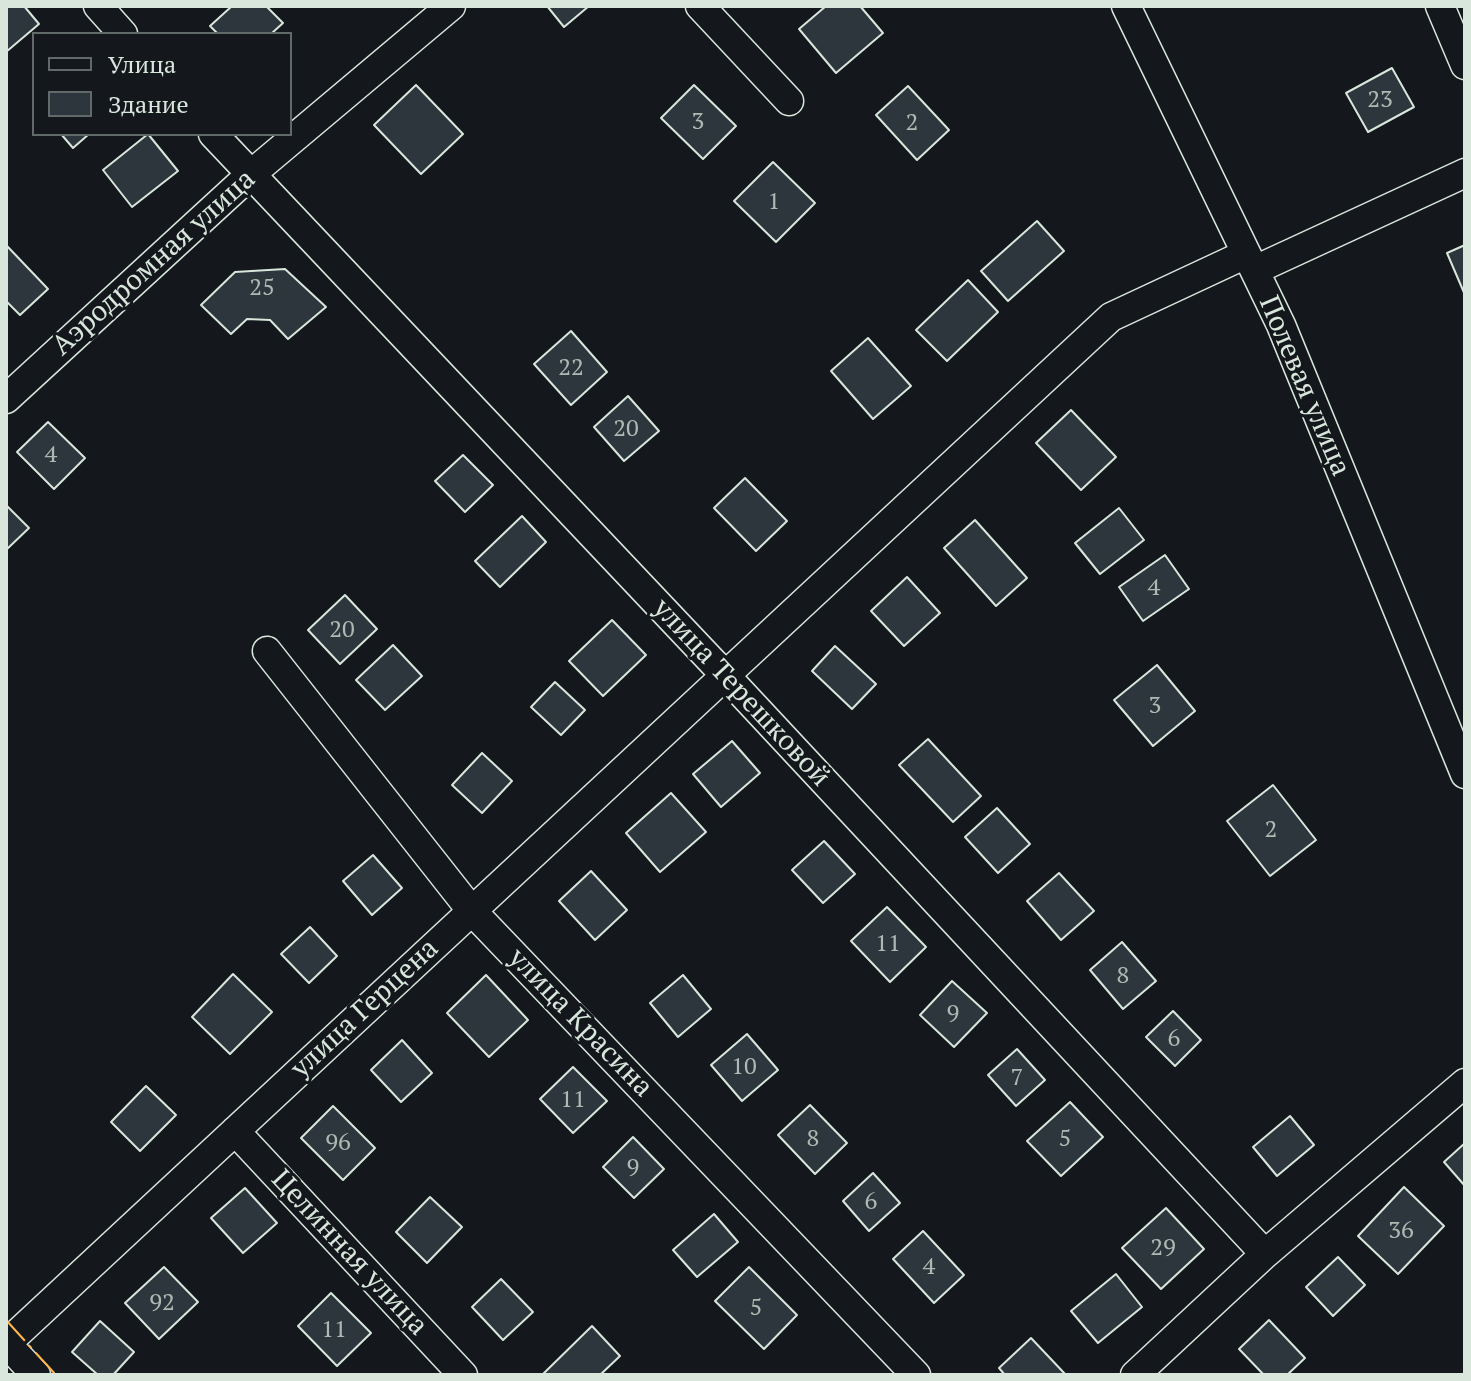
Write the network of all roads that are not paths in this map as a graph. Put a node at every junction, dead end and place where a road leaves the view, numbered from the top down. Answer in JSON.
{"nodes":[{"id":1,"x":98,"y":6,"type":"edge"},
{"id":2,"x":451,"y":6,"type":"edge"},
{"id":3,"x":700,"y":6,"type":"edge"},
{"id":4,"x":1126,"y":6,"type":"edge"},
{"id":5,"x":1440,"y":6,"type":"edge"},
{"id":6,"x":121,"y":32,"type":"edge"},
{"id":7,"x":1465,"y":65,"type":"edge"},
{"id":8,"x":789,"y":101,"type":"dead end"},
{"id":9,"x":215,"y":136,"type":"edge"},
{"id":10,"x":1465,"y":173,"type":"edge"},
{"id":11,"x":250,"y":175,"type":"junction"},
{"id":12,"x":1250,"y":262,"type":"junction"},
{"id":13,"x":6,"y":399,"type":"edge"},
{"id":14,"x":267,"y":651,"type":"dead end"},
{"id":15,"x":724,"y":674,"type":"junction"},
{"id":16,"x":1465,"y":774,"type":"edge"},
{"id":17,"x":471,"y":910,"type":"junction"},
{"id":18,"x":1465,"y":1083,"type":"edge"},
{"id":19,"x":235,"y":1131,"type":"junction"},
{"id":20,"x":1265,"y":1254,"type":"junction"},
{"id":21,"x":6,"y":1344,"type":"edge"},
{"id":22,"x":36,"y":1375,"type":"edge"},
{"id":23,"x":463,"y":1375,"type":"edge"},
{"id":24,"x":916,"y":1375,"type":"edge"},
{"id":25,"x":1135,"y":1375,"type":"edge"}],
"edges":[{"from":1,"to":6,"type":"street"},
{"from":2,"to":11,"type":"street","name":"Аэродромная улица"},
{"from":3,"to":8,"type":"street"},
{"from":4,"to":12,"type":"street","name":"Полевая улица"},
{"from":5,"to":7,"type":"street"},
{"from":9,"to":11,"type":"street","name":"улица Терешковой"},
{"from":10,"to":12,"type":"street","name":"улица Герцена"},
{"from":11,"to":13,"type":"street","name":"Аэродромная улица"},
{"from":11,"to":15,"type":"street","name":"улица Терешковой"},
{"from":12,"to":15,"type":"street","name":"улица Герцена"},
{"from":12,"to":16,"type":"street","name":"Полевая улица"},
{"from":14,"to":17,"type":"street","name":"улица Красина"},
{"from":15,"to":17,"type":"street","name":"улица Герцена"},
{"from":15,"to":20,"type":"street","name":"улица Терешковой"},
{"from":17,"to":19,"type":"street","name":"улица Герцена"},
{"from":17,"to":24,"type":"street","name":"улица Красина"},
{"from":18,"to":20,"type":"street"},
{"from":19,"to":21,"type":"street","name":"улица Герцена"},
{"from":19,"to":23,"type":"street","name":"Целинная улица"},
{"from":20,"to":25,"type":"street"},
{"from":21,"to":22,"type":"street"}]}
